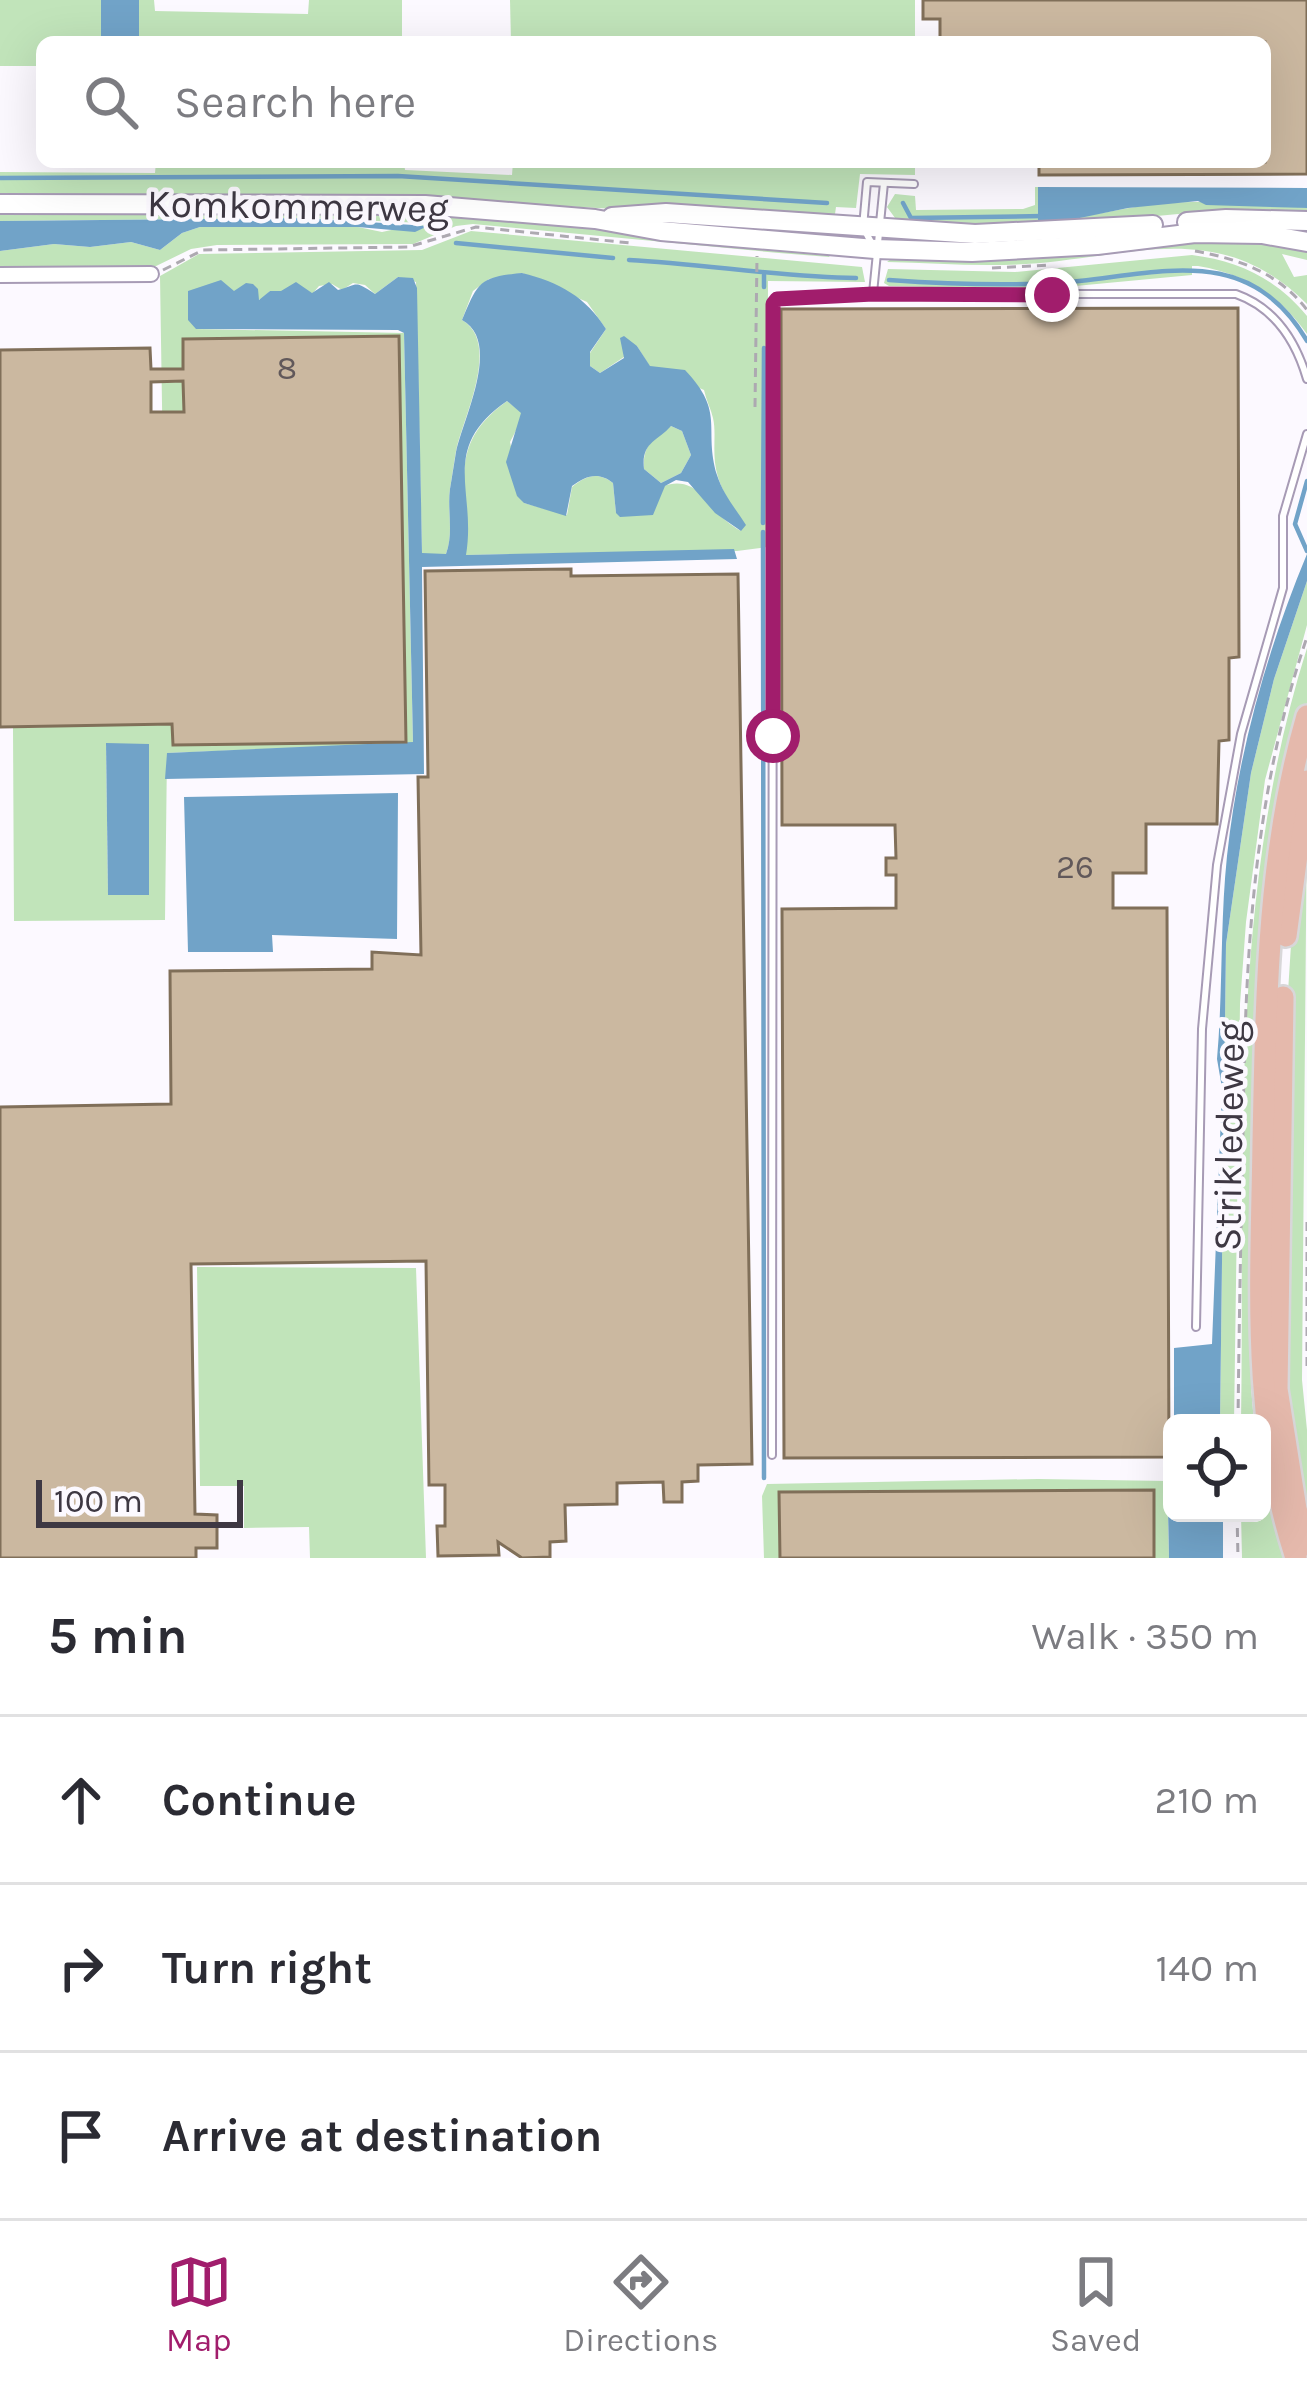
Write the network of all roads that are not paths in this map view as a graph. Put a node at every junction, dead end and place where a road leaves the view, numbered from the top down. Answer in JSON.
{"nodes":[{"id":1,"x":884,"y":183,"type":"junction"},
{"id":2,"x":914,"y":184,"type":"dead end"},
{"id":3,"x":0,"y":204,"type":"edge"},
{"id":4,"x":596,"y":219,"type":"junction"},
{"id":5,"x":1307,"y":221,"type":"edge"},
{"id":6,"x":872,"y":228,"type":"junction"},
{"id":7,"x":1307,"y":242,"type":"edge"},
{"id":8,"x":875,"y":249,"type":"junction"},
{"id":9,"x":152,"y":274,"type":"dead end"},
{"id":10,"x":0,"y":275,"type":"edge"},
{"id":11,"x":873,"y":294,"type":"junction"},
{"id":12,"x":1307,"y":379,"type":"edge"},
{"id":13,"x":1307,"y":434,"type":"edge"},
{"id":14,"x":1307,"y":716,"type":"edge"},
{"id":15,"x":1307,"y":781,"type":"edge"},
{"id":16,"x":1196,"y":1327,"type":"dead end"},
{"id":17,"x":772,"y":1455,"type":"dead end"},
{"id":18,"x":1307,"y":1545,"type":"edge"},
{"id":19,"x":1296,"y":1558,"type":"edge"}],
"edges":[{"from":1,"to":2,"type":"lane"},
{"from":1,"to":6,"type":"lane"},
{"from":1,"to":6,"type":"lane"},
{"from":3,"to":4,"type":"main road","name":"Komkommerweg"},
{"from":4,"to":6,"type":"main road","name":"Komkommerweg"},
{"from":4,"to":8,"type":"main road","name":"Komkommerweg"},
{"from":5,"to":6,"type":"main road","name":"Komkommerweg"},
{"from":6,"to":8,"type":"lane"},
{"from":6,"to":8,"type":"lane"},
{"from":7,"to":8,"type":"main road","name":"Komkommerweg"},
{"from":8,"to":11,"type":"lane"},
{"from":9,"to":10,"type":"street","name":"Komkommerweg"},
{"from":11,"to":12,"type":"lane"},
{"from":11,"to":17,"type":"lane"},
{"from":13,"to":16,"type":"lane"},
{"from":14,"to":19,"type":"main road","name":"Strikledeweg"},
{"from":15,"to":18,"type":"main road","name":"Strikledeweg"}]}
